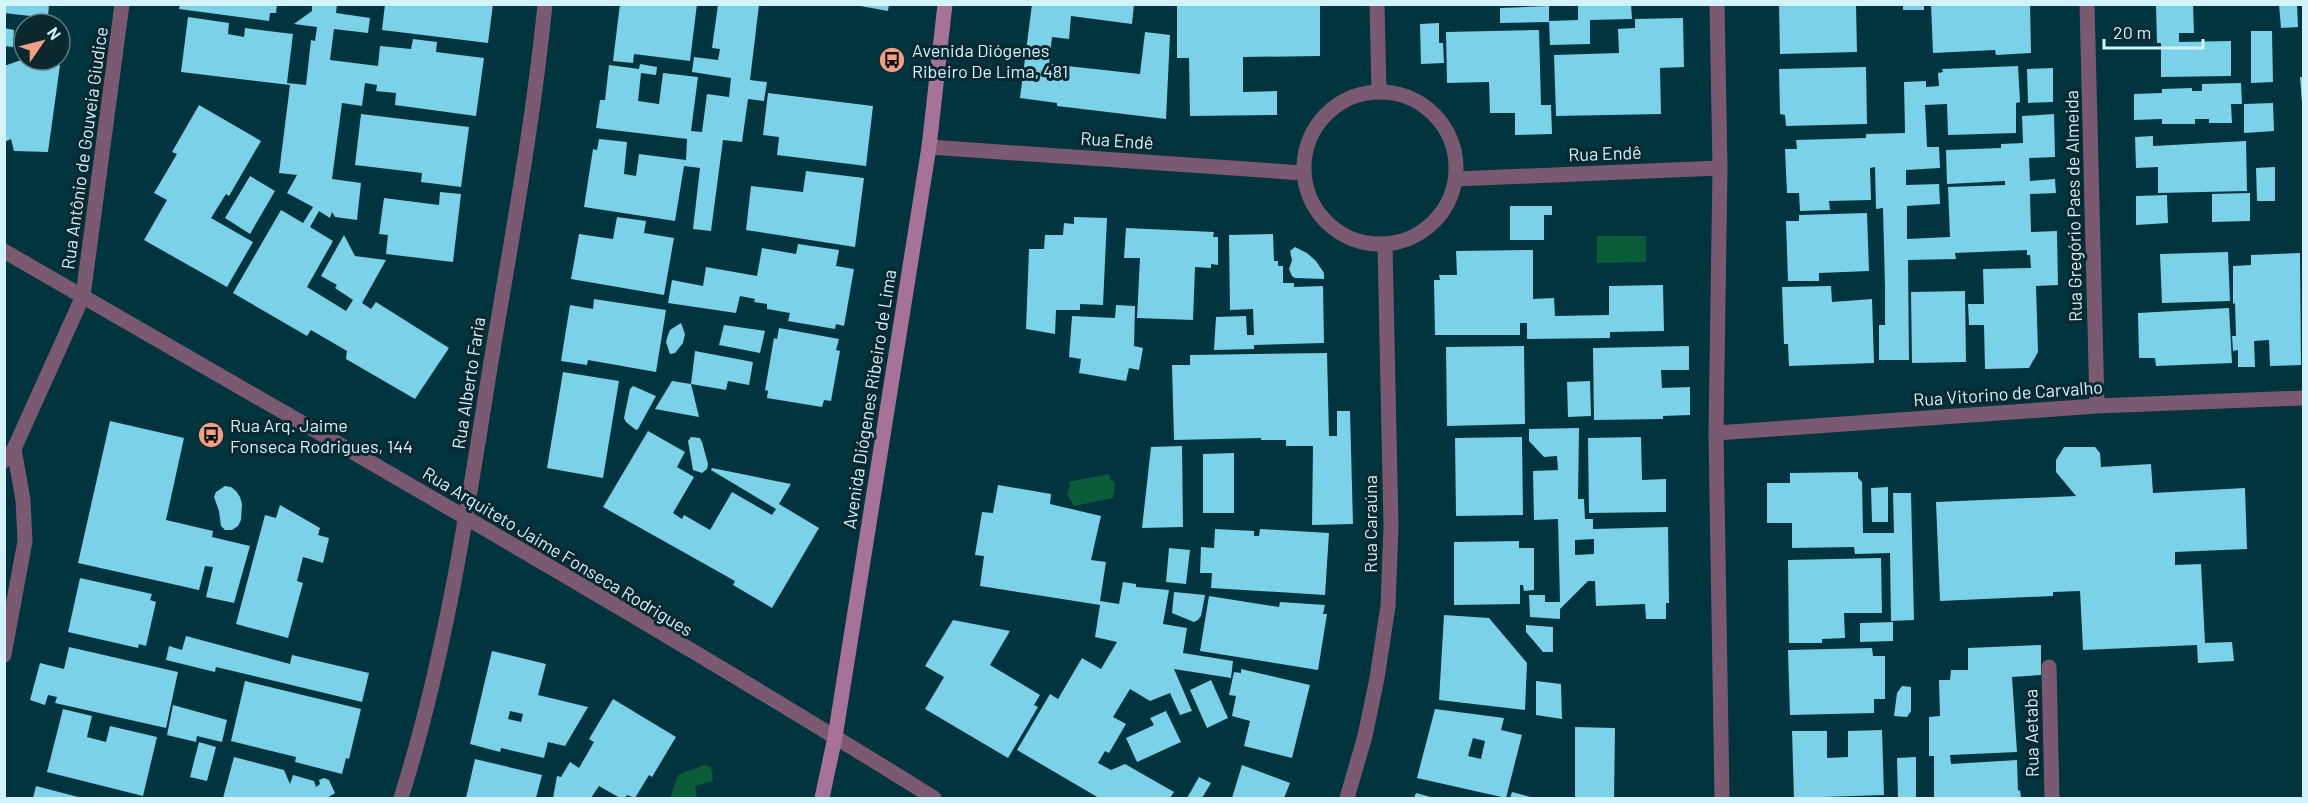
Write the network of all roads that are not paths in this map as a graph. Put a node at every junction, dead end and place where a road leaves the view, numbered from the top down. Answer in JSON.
{"nodes":[{"id":1,"x":122,"y":4,"type":"edge"},
{"id":2,"x":545,"y":4,"type":"edge"},
{"id":3,"x":945,"y":4,"type":"edge"},
{"id":4,"x":1377,"y":4,"type":"edge"},
{"id":5,"x":1716,"y":4,"type":"edge"},
{"id":6,"x":2087,"y":4,"type":"edge"},
{"id":7,"x":1379,"y":92,"type":"junction"},
{"id":8,"x":929,"y":147,"type":"junction"},
{"id":9,"x":1720,"y":168,"type":"junction"},
{"id":10,"x":1303,"y":173,"type":"junction"},
{"id":11,"x":1456,"y":179,"type":"junction"},
{"id":12,"x":1385,"y":245,"type":"junction"},
{"id":13,"x":4,"y":251,"type":"edge"},
{"id":14,"x":83,"y":296,"type":"junction"},
{"id":15,"x":2304,"y":399,"type":"edge"},
{"id":16,"x":2097,"y":406,"type":"junction"},
{"id":17,"x":1716,"y":433,"type":"junction"},
{"id":18,"x":9,"y":455,"type":"edge"},
{"id":19,"x":466,"y":518,"type":"junction"},
{"id":20,"x":4,"y":655,"type":"edge"},
{"id":21,"x":2049,"y":667,"type":"dead end"},
{"id":22,"x":835,"y":737,"type":"junction"},
{"id":23,"x":401,"y":798,"type":"edge"},
{"id":24,"x":822,"y":798,"type":"edge"},
{"id":25,"x":934,"y":798,"type":"edge"},
{"id":26,"x":1347,"y":798,"type":"edge"},
{"id":27,"x":1722,"y":798,"type":"edge"},
{"id":28,"x":2052,"y":798,"type":"edge"}],
"edges":[{"from":1,"to":14,"type":"street","name":"Rua Antônio de Gouveia Giudice"},
{"from":2,"to":19,"type":"street","name":"Rua Alberto Faria"},
{"from":3,"to":8,"type":"main road","name":"Avenida Diógenes Ribeiro de Lima"},
{"from":4,"to":7,"type":"street"},
{"from":5,"to":9,"type":"street"},
{"from":6,"to":16,"type":"street","name":"Rua Gregório Paes de Almeida"},
{"from":7,"to":10,"type":"street"},
{"from":7,"to":11,"type":"street"},
{"from":8,"to":10,"type":"street","name":"Rua Endê"},
{"from":8,"to":22,"type":"main road","name":"Avenida Diógenes Ribeiro de Lima"},
{"from":9,"to":11,"type":"street","name":"Rua Endê"},
{"from":9,"to":17,"type":"street"},
{"from":10,"to":12,"type":"street"},
{"from":11,"to":12,"type":"street"},
{"from":12,"to":26,"type":"street","name":"Rua Caraúna"},
{"from":13,"to":14,"type":"street","name":"Rua Arquiteto Jaime Fonseca Rodrigues"},
{"from":14,"to":18,"type":"street","name":"Rua Antônio de Gouveia Giudice"},
{"from":14,"to":19,"type":"street","name":"Rua Arquiteto Jaime Fonseca Rodrigues"},
{"from":15,"to":16,"type":"street","name":"Rua Vitorino de Carvalho"},
{"from":16,"to":17,"type":"street","name":"Rua Vitorino de Carvalho"},
{"from":17,"to":27,"type":"street"},
{"from":18,"to":20,"type":"street"},
{"from":19,"to":22,"type":"street","name":"Rua Arquiteto Jaime Fonseca Rodrigues"},
{"from":19,"to":23,"type":"street","name":"Rua Alberto Faria"},
{"from":21,"to":28,"type":"street","name":"Rua Aetaba"},
{"from":22,"to":24,"type":"main road","name":"Avenida Diógenes Ribeiro de Lima"},
{"from":22,"to":25,"type":"street","name":"Rua Arquiteto Jaime Fonseca Rodrigues"}]}
